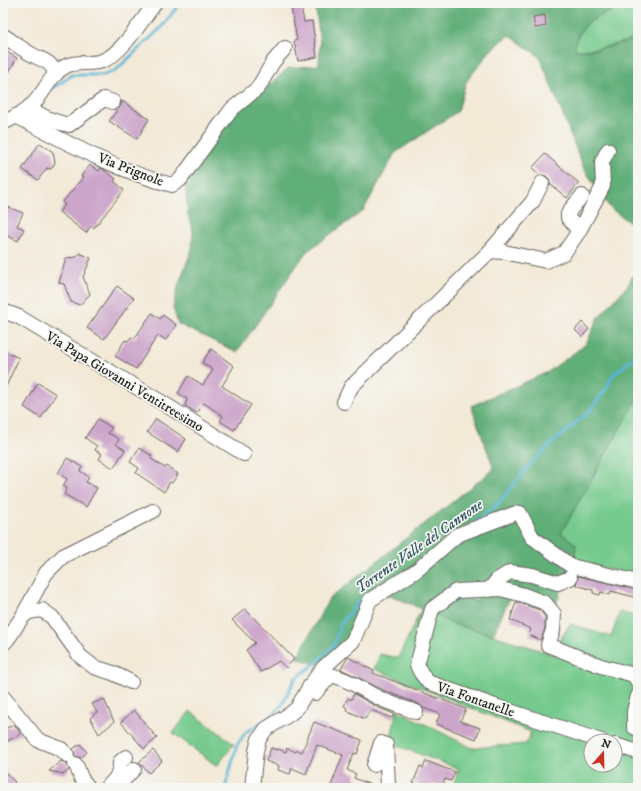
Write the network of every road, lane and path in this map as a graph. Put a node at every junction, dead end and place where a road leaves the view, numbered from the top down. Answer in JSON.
{"nodes":[{"id":1,"x":155,"y":3,"type":"edge"},
{"id":2,"x":4,"y":36,"type":"dead end"},
{"id":3,"x":285,"y":48,"type":"dead end"},
{"id":4,"x":56,"y":74,"type":"junction"},
{"id":5,"x":113,"y":102,"type":"dead end"},
{"id":6,"x":29,"y":107,"type":"junction"},
{"id":7,"x":16,"y":116,"type":"junction"},
{"id":8,"x":3,"y":123,"type":"edge"},
{"id":9,"x":608,"y":150,"type":"dead end"},
{"id":10,"x":542,"y":182,"type":"dead end"},
{"id":11,"x":582,"y":196,"type":"dead end"},
{"id":12,"x":579,"y":231,"type":"junction"},
{"id":13,"x":490,"y":251,"type":"junction"},
{"id":14,"x":3,"y":311,"type":"edge"},
{"id":15,"x":344,"y":402,"type":"dead end"},
{"id":16,"x":244,"y":454,"type":"dead end"},
{"id":17,"x":154,"y":511,"type":"dead end"},
{"id":18,"x":570,"y":578,"type":"dead end"},
{"id":19,"x":638,"y":582,"type":"edge"},
{"id":20,"x":489,"y":590,"type":"junction"},
{"id":21,"x":22,"y":617,"type":"junction"},
{"id":22,"x":3,"y":644,"type":"edge"},
{"id":23,"x":344,"y":658,"type":"dead end"},
{"id":24,"x":331,"y":675,"type":"junction"},
{"id":25,"x":131,"y":682,"type":"dead end"},
{"id":26,"x":638,"y":682,"type":"edge"},
{"id":27,"x":3,"y":696,"type":"edge"},
{"id":28,"x":638,"y":696,"type":"edge"},
{"id":29,"x":297,"y":708,"type":"junction"},
{"id":30,"x":416,"y":712,"type":"dead end"},
{"id":31,"x":638,"y":729,"type":"edge"},
{"id":32,"x":583,"y":735,"type":"edge"},
{"id":33,"x":623,"y":748,"type":"edge"},
{"id":34,"x":638,"y":752,"type":"edge"},
{"id":35,"x":126,"y":757,"type":"dead end"},
{"id":36,"x":374,"y":765,"type":"dead end"},
{"id":37,"x":134,"y":769,"type":"dead end"},
{"id":38,"x":256,"y":787,"type":"edge"},
{"id":39,"x":89,"y":788,"type":"edge"},
{"id":40,"x":106,"y":788,"type":"edge"},
{"id":41,"x":116,"y":788,"type":"edge"},
{"id":42,"x":387,"y":788,"type":"edge"}],
"edges":[{"from":1,"to":4,"type":"street"},
{"from":2,"to":4,"type":"street"},
{"from":3,"to":7,"type":"street","name":"Via Prignole"},
{"from":4,"to":6,"type":"street"},
{"from":5,"to":6,"type":"street"},
{"from":6,"to":7,"type":"street"},
{"from":7,"to":8,"type":"street"},
{"from":9,"to":12,"type":"street"},
{"from":10,"to":13,"type":"street"},
{"from":11,"to":12,"type":"street"},
{"from":12,"to":13,"type":"street"},
{"from":13,"to":15,"type":"street"},
{"from":14,"to":16,"type":"street","name":"Via Papa Giovanni Ventitreesimo"},
{"from":17,"to":21,"type":"street"},
{"from":18,"to":20,"type":"street"},
{"from":19,"to":29,"type":"street"},
{"from":20,"to":26,"type":"street","name":"Via Fontanelle"},
{"from":20,"to":32,"type":"street","name":"Via Fontanelle"},
{"from":21,"to":22,"type":"street"},
{"from":21,"to":25,"type":"street"},
{"from":23,"to":24,"type":"street"},
{"from":24,"to":29,"type":"street"},
{"from":24,"to":30,"type":"street"},
{"from":27,"to":39,"type":"street"},
{"from":28,"to":31,"type":"street"},
{"from":29,"to":38,"type":"street"},
{"from":33,"to":34,"type":"street"},
{"from":35,"to":40,"type":"street"},
{"from":36,"to":42,"type":"street"},
{"from":37,"to":41,"type":"street"}]}
